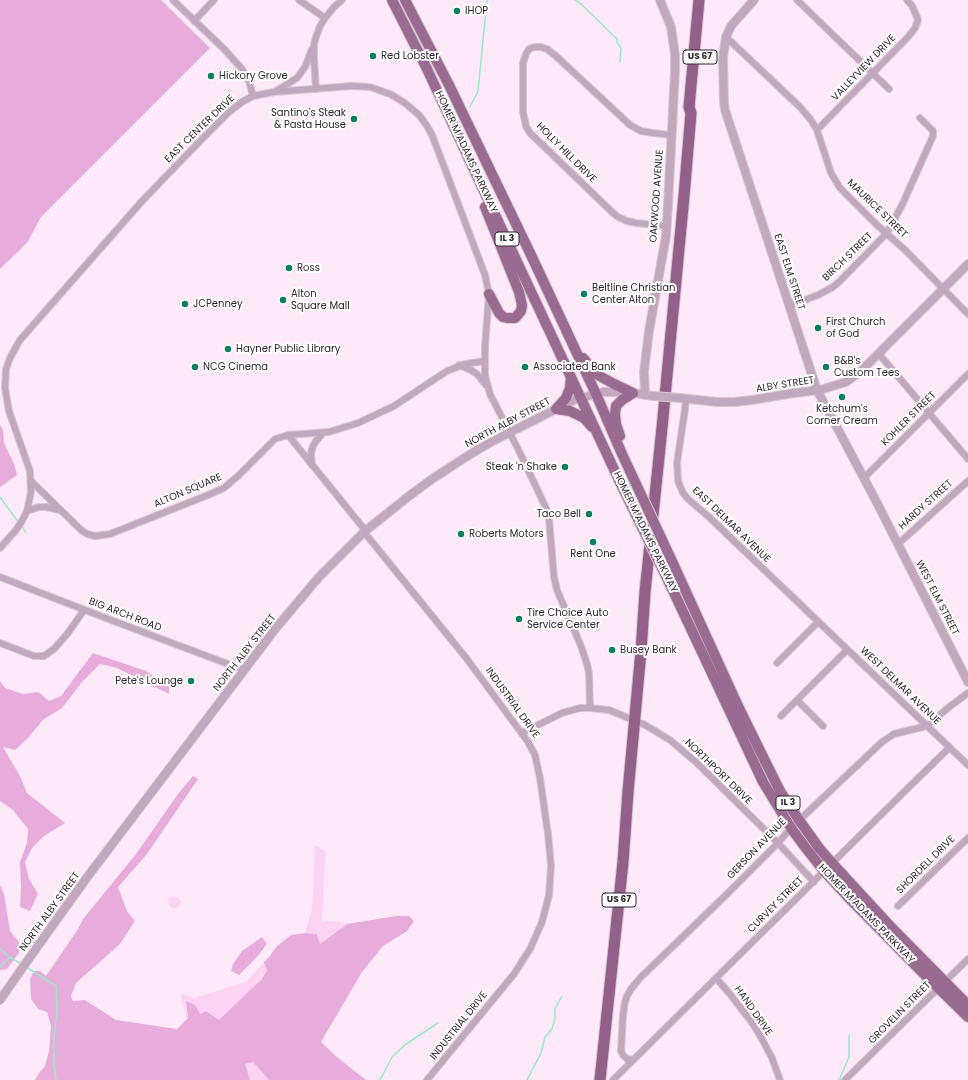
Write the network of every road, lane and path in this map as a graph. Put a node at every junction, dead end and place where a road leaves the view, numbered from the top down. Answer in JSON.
{"nodes":[{"id":1,"x":173,"y":0,"type":"edge"},
{"id":2,"x":214,"y":0,"type":"edge"},
{"id":3,"x":299,"y":0,"type":"edge"},
{"id":4,"x":342,"y":0,"type":"edge"},
{"id":5,"x":388,"y":0,"type":"edge"},
{"id":6,"x":660,"y":0,"type":"edge"},
{"id":7,"x":699,"y":0,"type":"edge"},
{"id":8,"x":706,"y":0,"type":"edge"},
{"id":9,"x":754,"y":0,"type":"edge"},
{"id":10,"x":797,"y":0,"type":"edge"},
{"id":11,"x":907,"y":0,"type":"edge"},
{"id":12,"x":406,"y":1,"type":"edge"},
{"id":13,"x":394,"y":5,"type":"edge"},
{"id":14,"x":325,"y":18,"type":"junction"},
{"id":15,"x":194,"y":21,"type":"junction"},
{"id":16,"x":726,"y":37,"type":"junction"},
{"id":17,"x":314,"y":44,"type":"junction"},
{"id":18,"x":427,"y":69,"type":"junction"},
{"id":19,"x":872,"y":74,"type":"junction"},
{"id":20,"x":316,"y":88,"type":"junction"},
{"id":21,"x":889,"y":89,"type":"dead end"},
{"id":22,"x":274,"y":92,"type":"junction"},
{"id":23,"x":253,"y":96,"type":"junction"},
{"id":24,"x":691,"y":113,"type":"junction"},
{"id":25,"x":920,"y":118,"type":"dead end"},
{"id":26,"x":817,"y":130,"type":"junction"},
{"id":27,"x":671,"y":135,"type":"junction"},
{"id":28,"x":666,"y":226,"type":"junction"},
{"id":29,"x":887,"y":233,"type":"junction"},
{"id":30,"x":968,"y":264,"type":"edge"},
{"id":31,"x":943,"y":289,"type":"junction"},
{"id":32,"x":489,"y":294,"type":"junction"},
{"id":33,"x":789,"y":306,"type":"junction"},
{"id":34,"x":968,"y":314,"type":"edge"},
{"id":35,"x":572,"y":343,"type":"junction"},
{"id":36,"x":879,"y":354,"type":"junction"},
{"id":37,"x":485,"y":361,"type":"junction"},
{"id":38,"x":459,"y":365,"type":"junction"},
{"id":39,"x":968,"y":374,"type":"edge"},
{"id":40,"x":571,"y":375,"type":"junction"},
{"id":41,"x":489,"y":390,"type":"junction"},
{"id":42,"x":817,"y":390,"type":"junction"},
{"id":43,"x":633,"y":393,"type":"junction"},
{"id":44,"x":596,"y":394,"type":"junction"},
{"id":45,"x":649,"y":395,"type":"junction"},
{"id":46,"x":581,"y":397,"type":"junction"},
{"id":47,"x":683,"y":398,"type":"junction"},
{"id":48,"x":556,"y":409,"type":"junction"},
{"id":49,"x":929,"y":413,"type":"junction"},
{"id":50,"x":596,"y":431,"type":"junction"},
{"id":51,"x":510,"y":432,"type":"junction"},
{"id":52,"x":323,"y":433,"type":"junction"},
{"id":53,"x":288,"y":435,"type":"junction"},
{"id":54,"x":968,"y":459,"type":"edge"},
{"id":55,"x":312,"y":465,"type":"junction"},
{"id":56,"x":632,"y":476,"type":"junction"},
{"id":57,"x":864,"y":478,"type":"junction"},
{"id":58,"x":31,"y":481,"type":"junction"},
{"id":59,"x":968,"y":481,"type":"edge"},
{"id":60,"x":60,"y":510,"type":"junction"},
{"id":61,"x":27,"y":512,"type":"junction"},
{"id":62,"x":364,"y":532,"type":"junction"},
{"id":63,"x":898,"y":544,"type":"junction"},
{"id":64,"x":0,"y":548,"type":"edge"},
{"id":65,"x":0,"y":577,"type":"edge"},
{"id":66,"x":84,"y":610,"type":"junction"},
{"id":67,"x":818,"y":622,"type":"junction"},
{"id":68,"x":0,"y":643,"type":"edge"},
{"id":69,"x":848,"y":650,"type":"junction"},
{"id":70,"x":777,"y":663,"type":"dead end"},
{"id":71,"x":244,"y":670,"type":"junction"},
{"id":72,"x":968,"y":682,"type":"edge"},
{"id":73,"x":968,"y":693,"type":"edge"},
{"id":74,"x":797,"y":700,"type":"junction"},
{"id":75,"x":590,"y":708,"type":"junction"},
{"id":76,"x":781,"y":716,"type":"dead end"},
{"id":77,"x":635,"y":720,"type":"junction"},
{"id":78,"x":824,"y":726,"type":"dead end"},
{"id":79,"x":927,"y":726,"type":"junction"},
{"id":80,"x":522,"y":734,"type":"junction"},
{"id":81,"x":950,"y":748,"type":"junction"},
{"id":82,"x":968,"y":765,"type":"edge"},
{"id":83,"x":799,"y":820,"type":"junction"},
{"id":84,"x":791,"y":828,"type":"junction"},
{"id":85,"x":968,"y":838,"type":"edge"},
{"id":86,"x":778,"y":843,"type":"junction"},
{"id":87,"x":832,"y":863,"type":"junction"},
{"id":88,"x":824,"y":871,"type":"junction"},
{"id":89,"x":814,"y":882,"type":"junction"},
{"id":90,"x":898,"y":906,"type":"dead end"},
{"id":91,"x":968,"y":960,"type":"edge"},
{"id":92,"x":716,"y":978,"type":"junction"},
{"id":93,"x":942,"y":985,"type":"junction"},
{"id":94,"x":0,"y":1000,"type":"edge"},
{"id":95,"x":968,"y":1005,"type":"edge"},
{"id":96,"x":968,"y":1017,"type":"edge"},
{"id":97,"x":634,"y":1059,"type":"junction"},
{"id":98,"x":427,"y":1080,"type":"edge"},
{"id":99,"x":600,"y":1080,"type":"edge"},
{"id":100,"x":613,"y":1080,"type":"edge"},
{"id":101,"x":780,"y":1080,"type":"edge"},
{"id":102,"x":845,"y":1080,"type":"edge"}],
"edges":[{"from":1,"to":15,"type":"street"},
{"from":2,"to":15,"type":"street"},
{"from":3,"to":14,"type":"street"},
{"from":4,"to":14,"type":"street"},
{"from":5,"to":13,"type":"main road","name":"HOMER M ADAMS PARKWAY"},
{"from":6,"to":27,"type":"street","name":"OAKWOOD AVENUE"},
{"from":7,"to":24,"type":"highway","number":"US 67"},
{"from":8,"to":24,"type":"highway","number":"US 67"},
{"from":9,"to":16,"type":"street","name":"EAST ELM STREET"},
{"from":10,"to":19,"type":"street"},
{"from":11,"to":19,"type":"street","name":"VALLEYVIEW DRIVE"},
{"from":12,"to":35,"type":"main road","name":"HOMER M ADAMS PARKWAY","number":"IL 3"},
{"from":13,"to":18,"type":"main road","name":"HOMER M ADAMS PARKWAY","number":"IL 3"},
{"from":14,"to":17,"type":"street"},
{"from":15,"to":23,"type":"street"},
{"from":16,"to":26,"type":"street","name":"MAURICE STREET"},
{"from":16,"to":33,"type":"street","name":"EAST ELM STREET"},
{"from":17,"to":20,"type":"street"},
{"from":17,"to":22,"type":"street"},
{"from":18,"to":32,"type":"main road"},
{"from":18,"to":40,"type":"main road","name":"HOMER M ADAMS PARKWAY","number":"IL 3"},
{"from":19,"to":21,"type":"street"},
{"from":19,"to":26,"type":"street","name":"VALLEYVIEW DRIVE"},
{"from":20,"to":22,"type":"street","name":"EAST CENTER DRIVE"},
{"from":20,"to":32,"type":"street","name":"EAST CENTER DRIVE"},
{"from":22,"to":23,"type":"street","name":"EAST CENTER DRIVE"},
{"from":23,"to":58,"type":"street","name":"EAST CENTER DRIVE"},
{"from":24,"to":77,"type":"highway","number":"US 67"},
{"from":25,"to":29,"type":"street","name":"BIRCH STREET"},
{"from":26,"to":29,"type":"street","name":"MAURICE STREET"},
{"from":27,"to":28,"type":"street","name":"OAKWOOD AVENUE"},
{"from":27,"to":28,"type":"street","name":"HOLLY HILL DRIVE"},
{"from":28,"to":45,"type":"street","name":"OAKWOOD AVENUE"},
{"from":29,"to":31,"type":"street","name":"MAURICE STREET"},
{"from":29,"to":33,"type":"street","name":"BIRCH STREET"},
{"from":30,"to":31,"type":"street","name":"ALBY STREET"},
{"from":31,"to":34,"type":"street","name":"MAURICE STREET"},
{"from":31,"to":36,"type":"street","name":"ALBY STREET"},
{"from":32,"to":37,"type":"street","name":"EAST CENTER DRIVE"},
{"from":33,"to":42,"type":"street","name":"EAST ELM STREET"},
{"from":35,"to":43,"type":"main road"},
{"from":35,"to":44,"type":"main road","name":"HOMER M ADAMS PARKWAY","number":"IL 3"},
{"from":36,"to":42,"type":"street","name":"ALBY STREET"},
{"from":36,"to":49,"type":"street"},
{"from":37,"to":38,"type":"street","name":"ALTON SQUARE"},
{"from":37,"to":41,"type":"street","name":"EAST CENTER DRIVE"},
{"from":38,"to":41,"type":"street"},
{"from":38,"to":52,"type":"street","name":"ALTON SQUARE"},
{"from":39,"to":49,"type":"street","name":"KOHLER STREET"},
{"from":40,"to":46,"type":"main road","name":"HOMER M ADAMS PARKWAY","number":"IL 3"},
{"from":40,"to":48,"type":"main road"},
{"from":41,"to":51,"type":"street","name":"EAST CENTER DRIVE"},
{"from":42,"to":47,"type":"street","name":"ALBY STREET"},
{"from":42,"to":57,"type":"street","name":"EAST ELM STREET"},
{"from":43,"to":44,"type":"street","name":"ALBY STREET"},
{"from":43,"to":45,"type":"street","name":"ALBY STREET"},
{"from":43,"to":56,"type":"main road"},
{"from":44,"to":46,"type":"street","name":"ALBY STREET"},
{"from":44,"to":56,"type":"main road","name":"HOMER M ADAMS PARKWAY","number":"IL 3","bridge":true},
{"from":45,"to":47,"type":"street","name":"ALBY STREET","bridge":true},
{"from":46,"to":48,"type":"street","name":"NORTH ALBY STREET"},
{"from":46,"to":50,"type":"main road","name":"HOMER M ADAMS PARKWAY","number":"IL 3"},
{"from":47,"to":67,"type":"street","name":"EAST DELMAR AVENUE"},
{"from":48,"to":50,"type":"main road"},
{"from":48,"to":51,"type":"street","name":"NORTH ALBY STREET"},
{"from":49,"to":54,"type":"street"},
{"from":49,"to":57,"type":"street","name":"KOHLER STREET"},
{"from":50,"to":84,"type":"main road","name":"HOMER M ADAMS PARKWAY","number":"IL 3","bridge":true},
{"from":51,"to":62,"type":"street","name":"NORTH ALBY STREET"},
{"from":51,"to":75,"type":"street","name":"EAST CENTER DRIVE"},
{"from":52,"to":53,"type":"street","name":"ALTON SQUARE"},
{"from":52,"to":55,"type":"street"},
{"from":53,"to":55,"type":"street","name":"INDUSTRIAL DRIVE"},
{"from":53,"to":60,"type":"street","name":"ALTON SQUARE"},
{"from":55,"to":62,"type":"street","name":"INDUSTRIAL DRIVE"},
{"from":56,"to":83,"type":"main road","name":"HOMER M ADAMS PARKWAY","number":"IL 3","bridge":true},
{"from":57,"to":63,"type":"street","name":"EAST ELM STREET"},
{"from":58,"to":60,"type":"street","name":"ALTON SQUARE"},
{"from":58,"to":61,"type":"street","name":"EAST CENTER DRIVE"},
{"from":59,"to":63,"type":"street","name":"HARDY STREET"},
{"from":60,"to":61,"type":"street"},
{"from":61,"to":64,"type":"street","name":"EAST CENTER DRIVE"},
{"from":62,"to":71,"type":"street","name":"NORTH ALBY STREET"},
{"from":62,"to":80,"type":"street","name":"INDUSTRIAL DRIVE"},
{"from":63,"to":72,"type":"street","name":"WEST ELM STREET"},
{"from":65,"to":66,"type":"street","name":"BIG ARCH ROAD"},
{"from":66,"to":68,"type":"street"},
{"from":66,"to":71,"type":"street","name":"BIG ARCH ROAD"},
{"from":67,"to":69,"type":"street","name":"WEST DELMAR AVENUE"},
{"from":67,"to":70,"type":"street"},
{"from":69,"to":74,"type":"street"},
{"from":69,"to":79,"type":"street","name":"WEST DELMAR AVENUE"},
{"from":71,"to":94,"type":"street","name":"NORTH ALBY STREET"},
{"from":73,"to":79,"type":"street","name":"GERSON AVENUE"},
{"from":74,"to":76,"type":"street"},
{"from":74,"to":78,"type":"street"},
{"from":75,"to":77,"type":"street","name":"NORTHPORT DRIVE"},
{"from":75,"to":80,"type":"street","name":"NORTHPORT DRIVE"},
{"from":77,"to":86,"type":"street","name":"NORTHPORT DRIVE"},
{"from":77,"to":99,"type":"highway","number":"US 67"},
{"from":79,"to":81,"type":"street","name":"WEST DELMAR AVENUE"},
{"from":79,"to":83,"type":"street","name":"GERSON AVENUE"},
{"from":80,"to":98,"type":"street","name":"INDUSTRIAL DRIVE"},
{"from":81,"to":82,"type":"street","name":"WEST DELMAR AVENUE"},
{"from":81,"to":87,"type":"street","name":"CURVEY STREET"},
{"from":83,"to":84,"type":"street","name":"GERSON AVENUE"},
{"from":83,"to":87,"type":"main road","name":"HOMER M ADAMS PARKWAY","number":"IL 3"},
{"from":84,"to":86,"type":"street","name":"GERSON AVENUE"},
{"from":84,"to":88,"type":"main road","name":"HOMER M ADAMS PARKWAY","number":"IL 3"},
{"from":85,"to":90,"type":"street","name":"SHORDELL DRIVE"},
{"from":86,"to":89,"type":"street","name":"NORTHPORT DRIVE"},
{"from":86,"to":97,"type":"street","name":"GERSON AVENUE"},
{"from":87,"to":88,"type":"street","name":"CURVEY STREET"},
{"from":87,"to":93,"type":"main road","name":"HOMER M ADAMS PARKWAY","number":"IL 3"},
{"from":88,"to":89,"type":"street","name":"CURVEY STREET"},
{"from":88,"to":93,"type":"main road","name":"HOMER M ADAMS PARKWAY","number":"IL 3"},
{"from":89,"to":92,"type":"street","name":"CURVEY STREET"},
{"from":91,"to":93,"type":"street","name":"GROVELIN STREET"},
{"from":92,"to":97,"type":"street","name":"CURVEY STREET"},
{"from":92,"to":101,"type":"street","name":"HAND DRIVE"},
{"from":93,"to":95,"type":"main road","name":"HOMER M ADAMS PARKWAY","number":"IL 3"},
{"from":93,"to":96,"type":"main road","name":"HOMER M ADAMS PARKWAY","number":"IL 3"},
{"from":93,"to":102,"type":"street","name":"GROVELIN STREET"},
{"from":97,"to":100,"type":"street","name":"CURVEY STREET"}]}
